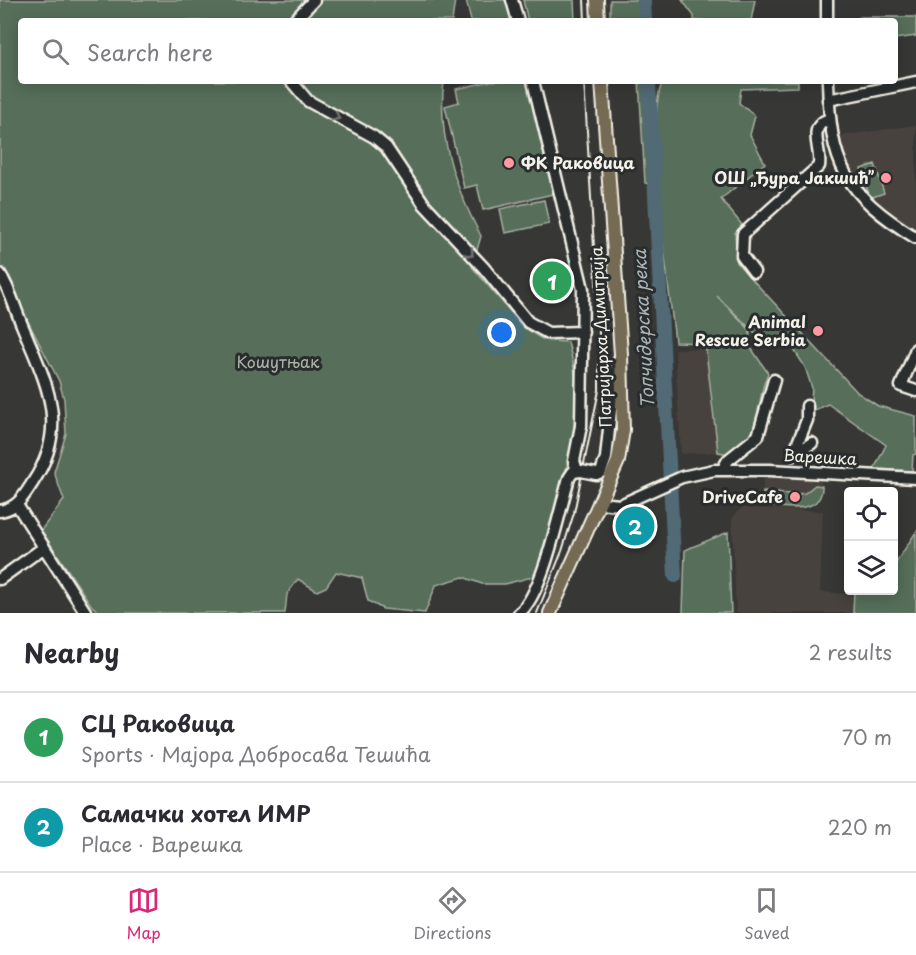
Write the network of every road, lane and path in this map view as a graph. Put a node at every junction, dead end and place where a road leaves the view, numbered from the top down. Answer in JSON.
{"nodes":[{"id":1,"x":314,"y":0,"type":"edge"},
{"id":2,"x":512,"y":0,"type":"edge"},
{"id":3,"x":597,"y":0,"type":"edge"},
{"id":4,"x":827,"y":0,"type":"edge"},
{"id":5,"x":297,"y":18,"type":"edge"},
{"id":6,"x":517,"y":18,"type":"edge"},
{"id":7,"x":598,"y":18,"type":"edge"},
{"id":8,"x":827,"y":18,"type":"edge"},
{"id":9,"x":916,"y":82,"type":"edge"},
{"id":10,"x":294,"y":84,"type":"edge"},
{"id":11,"x":534,"y":84,"type":"edge"},
{"id":12,"x":602,"y":84,"type":"edge"},
{"id":13,"x":828,"y":84,"type":"edge"},
{"id":14,"x":828,"y":100,"type":"junction"},
{"id":15,"x":829,"y":119,"type":"junction"},
{"id":16,"x":916,"y":238,"type":"edge"},
{"id":17,"x":754,"y":272,"type":"dead end"},
{"id":18,"x":0,"y":274,"type":"edge"},
{"id":19,"x":583,"y":332,"type":"junction"},
{"id":20,"x":916,"y":349,"type":"edge"},
{"id":21,"x":621,"y":354,"type":"junction"},
{"id":22,"x":774,"y":380,"type":"dead end"},
{"id":23,"x":916,"y":392,"type":"edge"},
{"id":24,"x":807,"y":406,"type":"dead end"},
{"id":25,"x":812,"y":443,"type":"dead end"},
{"id":26,"x":793,"y":455,"type":"junction"},
{"id":27,"x":723,"y":469,"type":"junction"},
{"id":28,"x":579,"y":471,"type":"junction"},
{"id":29,"x":788,"y":471,"type":"junction"},
{"id":30,"x":916,"y":478,"type":"edge"},
{"id":31,"x":599,"y":503,"type":"junction"},
{"id":32,"x":16,"y":505,"type":"junction"},
{"id":33,"x":0,"y":511,"type":"edge"},
{"id":34,"x":43,"y":548,"type":"junction"},
{"id":35,"x":0,"y":579,"type":"edge"},
{"id":36,"x":87,"y":613,"type":"edge"},
{"id":37,"x":519,"y":613,"type":"edge"},
{"id":38,"x":550,"y":613,"type":"edge"}],
"edges":[{"from":1,"to":5,"type":"street"},
{"from":2,"to":6,"type":"street"},
{"from":3,"to":7,"type":"main road"},
{"from":4,"to":8,"type":"street"},
{"from":9,"to":14,"type":"street"},
{"from":10,"to":19,"type":"street","one_way":true},
{"from":11,"to":19,"type":"street"},
{"from":12,"to":21,"type":"main road","name":"Патријарха Димитрија"},
{"from":13,"to":14,"type":"street"},
{"from":14,"to":15,"type":"street"},
{"from":15,"to":16,"type":"street"},
{"from":15,"to":17,"type":"street"},
{"from":18,"to":32,"type":"street"},
{"from":19,"to":28,"type":"street"},
{"from":20,"to":23,"type":"street"},
{"from":21,"to":28,"type":"street","bridge":true},
{"from":21,"to":31,"type":"main road","name":"Патријарха Димитрија"},
{"from":22,"to":27,"type":"street"},
{"from":24,"to":26,"type":"street"},
{"from":25,"to":26,"type":"street"},
{"from":26,"to":29,"type":"street"},
{"from":27,"to":29,"type":"street","name":"Варешка"},
{"from":27,"to":31,"type":"street","name":"Варешка"},
{"from":28,"to":37,"type":"street"},
{"from":29,"to":30,"type":"street","name":"Варешка"},
{"from":31,"to":38,"type":"main road","name":"Патријарха Димитрија"},
{"from":32,"to":33,"type":"street"},
{"from":32,"to":34,"type":"street"},
{"from":34,"to":35,"type":"street"},
{"from":34,"to":36,"type":"street"}]}
